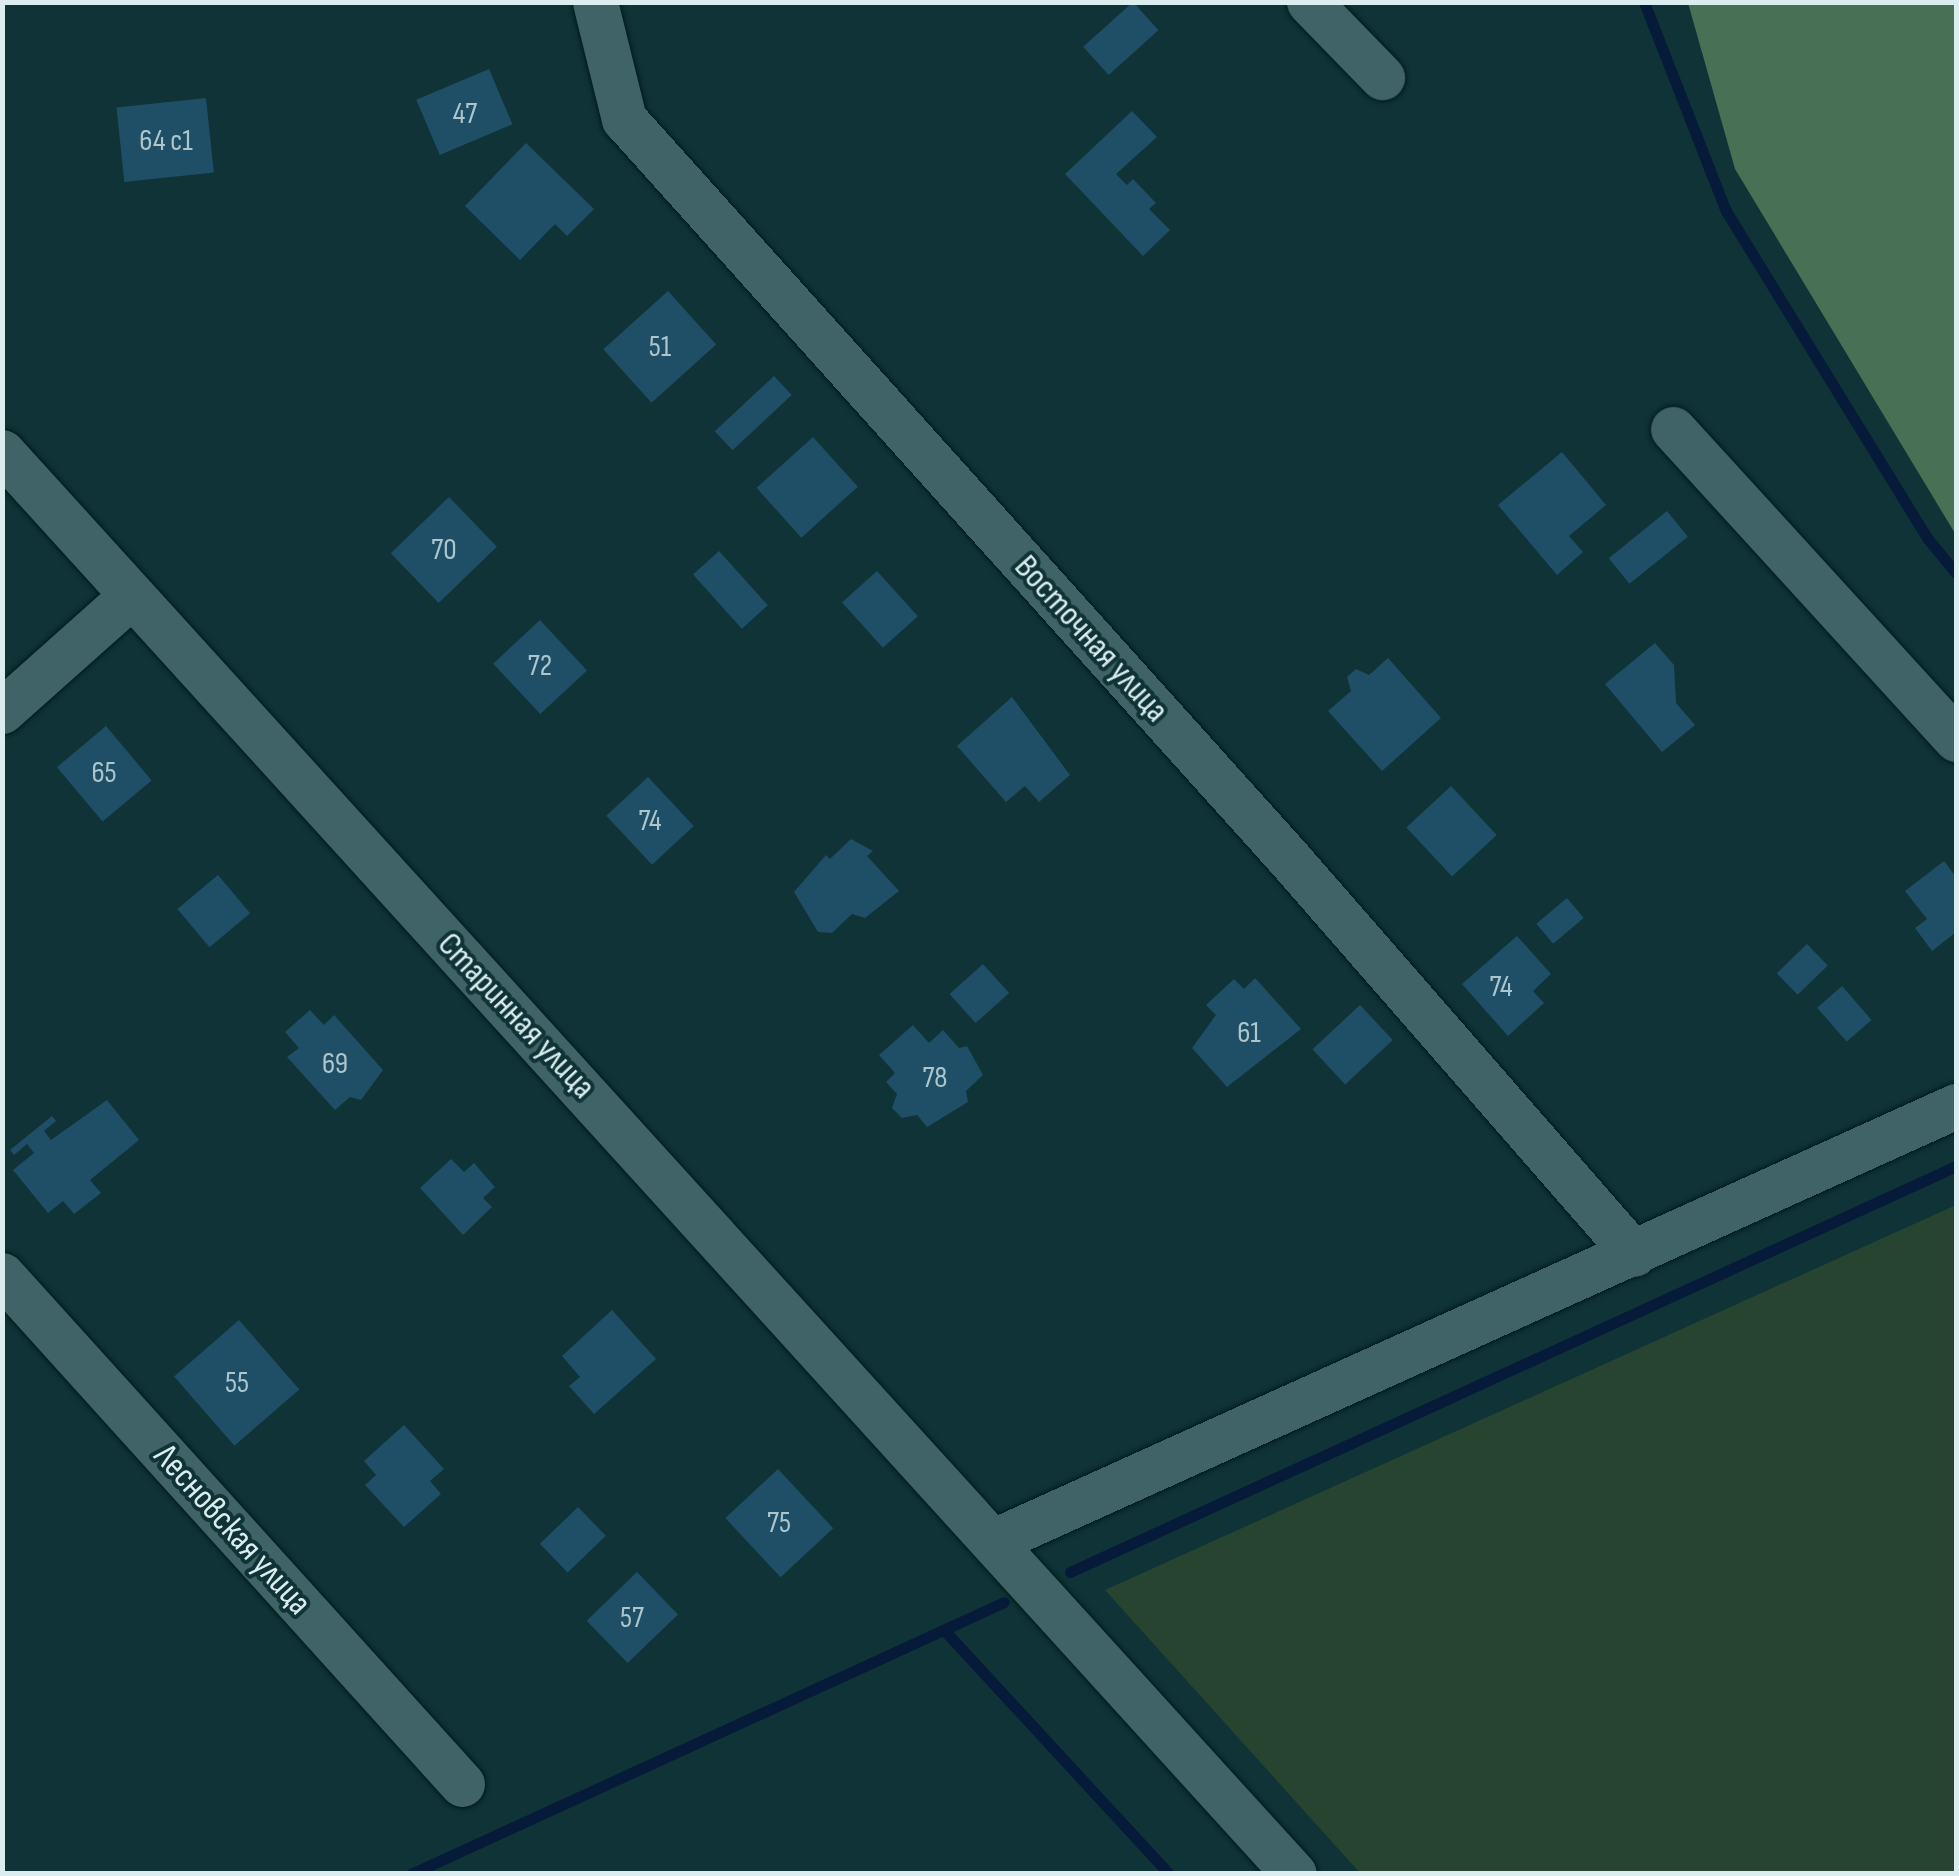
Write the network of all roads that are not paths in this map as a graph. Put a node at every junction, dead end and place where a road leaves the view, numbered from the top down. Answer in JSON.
{"nodes":[{"id":1,"x":596,"y":2,"type":"edge"},
{"id":2,"x":1310,"y":2,"type":"edge"},
{"id":3,"x":1382,"y":77,"type":"dead end"},
{"id":4,"x":1673,"y":429,"type":"dead end"},
{"id":5,"x":2,"y":452,"type":"edge"},
{"id":6,"x":131,"y":596,"type":"junction"},
{"id":7,"x":2,"y":711,"type":"edge"},
{"id":8,"x":1956,"y":739,"type":"edge"},
{"id":9,"x":1956,"y":1106,"type":"edge"},
{"id":10,"x":1634,"y":1254,"type":"junction"},
{"id":11,"x":2,"y":1275,"type":"edge"},
{"id":12,"x":996,"y":1540,"type":"junction"},
{"id":13,"x":462,"y":1784,"type":"dead end"},
{"id":14,"x":1294,"y":1874,"type":"edge"}],
"edges":[{"from":1,"to":10,"type":"street","name":"Восточная улица"},
{"from":2,"to":3,"type":"street"},
{"from":4,"to":8,"type":"street"},
{"from":5,"to":6,"type":"street","name":"Старинная улица"},
{"from":6,"to":7,"type":"street"},
{"from":6,"to":12,"type":"street","name":"Старинная улица"},
{"from":9,"to":10,"type":"street"},
{"from":10,"to":12,"type":"street"},
{"from":11,"to":13,"type":"street","name":"Лесновская улица"},
{"from":12,"to":14,"type":"street","name":"Старинная улица"}]}
